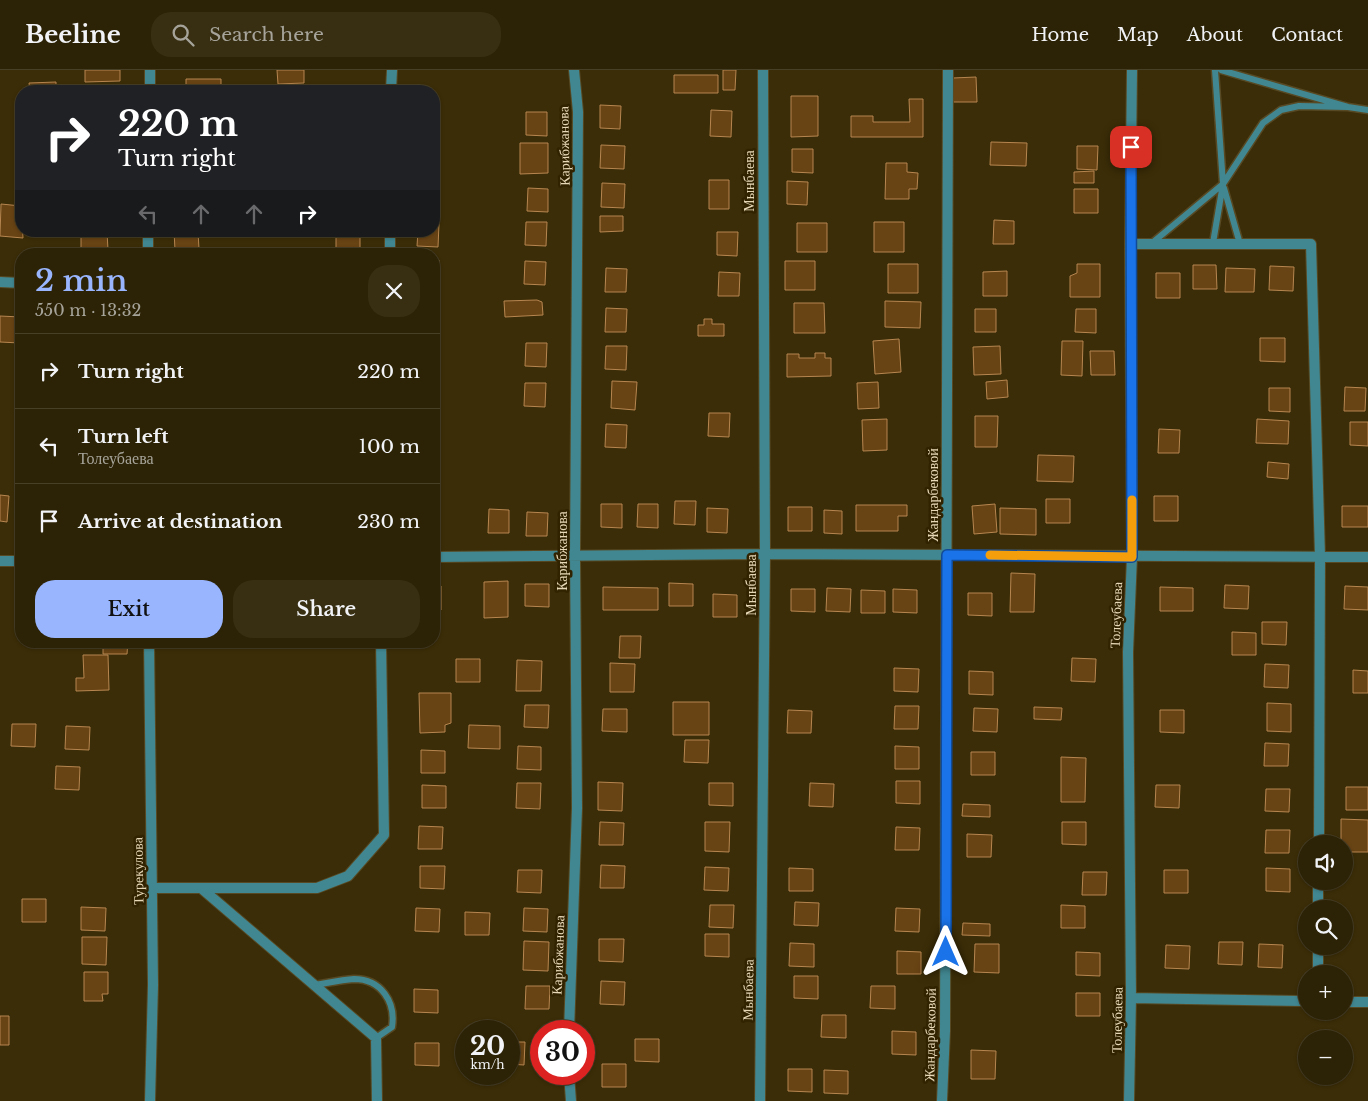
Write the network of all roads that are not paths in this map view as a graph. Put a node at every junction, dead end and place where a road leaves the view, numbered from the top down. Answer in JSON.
{"nodes":[{"id":1,"x":150,"y":70,"type":"edge"},
{"id":2,"x":392,"y":70,"type":"edge"},
{"id":3,"x":574,"y":70,"type":"edge"},
{"id":4,"x":762,"y":70,"type":"edge"},
{"id":5,"x":948,"y":70,"type":"edge"},
{"id":6,"x":1132,"y":70,"type":"edge"},
{"id":7,"x":1215,"y":70,"type":"edge"},
{"id":8,"x":1221,"y":70,"type":"edge"},
{"id":9,"x":150,"y":85,"type":"edge"},
{"id":10,"x":391,"y":85,"type":"edge"},
{"id":11,"x":1348,"y":107,"type":"junction"},
{"id":12,"x":1368,"y":110,"type":"edge"},
{"id":13,"x":1223,"y":184,"type":"junction"},
{"id":14,"x":1213,"y":243,"type":"junction"},
{"id":15,"x":1130,"y":244,"type":"junction"},
{"id":16,"x":1152,"y":244,"type":"junction"},
{"id":17,"x":1240,"y":244,"type":"junction"},
{"id":18,"x":0,"y":282,"type":"edge"},
{"id":19,"x":15,"y":283,"type":"edge"},
{"id":20,"x":765,"y":554,"type":"junction"},
{"id":21,"x":575,"y":555,"type":"junction"},
{"id":22,"x":947,"y":555,"type":"junction"},
{"id":23,"x":1320,"y":556,"type":"junction"},
{"id":24,"x":440,"y":557,"type":"edge"},
{"id":25,"x":1132,"y":557,"type":"junction"},
{"id":26,"x":1368,"y":557,"type":"edge"},
{"id":27,"x":0,"y":561,"type":"edge"},
{"id":28,"x":15,"y":561,"type":"edge"},
{"id":29,"x":150,"y":648,"type":"edge"},
{"id":30,"x":381,"y":648,"type":"edge"},
{"id":31,"x":1318,"y":835,"type":"edge"},
{"id":32,"x":152,"y":888,"type":"junction"},
{"id":33,"x":201,"y":888,"type":"junction"},
{"id":34,"x":314,"y":985,"type":"junction"},
{"id":35,"x":1131,"y":998,"type":"junction"},
{"id":36,"x":1298,"y":999,"type":"edge"},
{"id":37,"x":1353,"y":1002,"type":"edge"},
{"id":38,"x":1368,"y":1002,"type":"edge"},
{"id":39,"x":569,"y":1020,"type":"edge"},
{"id":40,"x":376,"y":1038,"type":"junction"},
{"id":41,"x":570,"y":1085,"type":"edge"},
{"id":42,"x":150,"y":1101,"type":"edge"},
{"id":43,"x":377,"y":1101,"type":"edge"},
{"id":44,"x":570,"y":1101,"type":"edge"},
{"id":45,"x":760,"y":1101,"type":"edge"},
{"id":46,"x":942,"y":1101,"type":"edge"},
{"id":47,"x":1129,"y":1101,"type":"edge"}],
"edges":[{"from":1,"to":9,"type":"street"},
{"from":2,"to":10,"type":"street"},
{"from":3,"to":21,"type":"street","name":"Карибжанова"},
{"from":4,"to":20,"type":"street","name":"Мынбаева"},
{"from":5,"to":22,"type":"street","name":"Жандарбековой"},
{"from":6,"to":15,"type":"street","name":"Толеубаева"},
{"from":7,"to":13,"type":"lane"},
{"from":8,"to":11,"type":"lane"},
{"from":11,"to":12,"type":"lane"},
{"from":11,"to":13,"type":"lane"},
{"from":13,"to":14,"type":"lane"},
{"from":13,"to":16,"type":"lane"},
{"from":13,"to":17,"type":"lane"},
{"from":14,"to":16,"type":"street"},
{"from":14,"to":17,"type":"street"},
{"from":15,"to":16,"type":"street"},
{"from":15,"to":25,"type":"street","name":"Толеубаева"},
{"from":17,"to":23,"type":"street"},
{"from":18,"to":19,"type":"street"},
{"from":20,"to":21,"type":"street"},
{"from":20,"to":22,"type":"street"},
{"from":20,"to":45,"type":"street","name":"Мынбаева"},
{"from":21,"to":24,"type":"street"},
{"from":21,"to":39,"type":"street","name":"Карибжанова"},
{"from":22,"to":25,"type":"street"},
{"from":22,"to":46,"type":"street","name":"Жандарбековой"},
{"from":23,"to":25,"type":"street"},
{"from":23,"to":26,"type":"street"},
{"from":23,"to":31,"type":"street"},
{"from":25,"to":35,"type":"street","name":"Толеубаева"},
{"from":27,"to":28,"type":"street"},
{"from":29,"to":32,"type":"street","name":"Турекулова"},
{"from":30,"to":33,"type":"street"},
{"from":32,"to":33,"type":"street"},
{"from":32,"to":42,"type":"street","name":"Турекулова"},
{"from":33,"to":34,"type":"street"},
{"from":34,"to":40,"type":"street"},
{"from":34,"to":40,"type":"lane"},
{"from":35,"to":36,"type":"street"},
{"from":35,"to":47,"type":"street","name":"Толеубаева"},
{"from":37,"to":38,"type":"street"},
{"from":40,"to":43,"type":"street"},
{"from":41,"to":44,"type":"street"}]}
